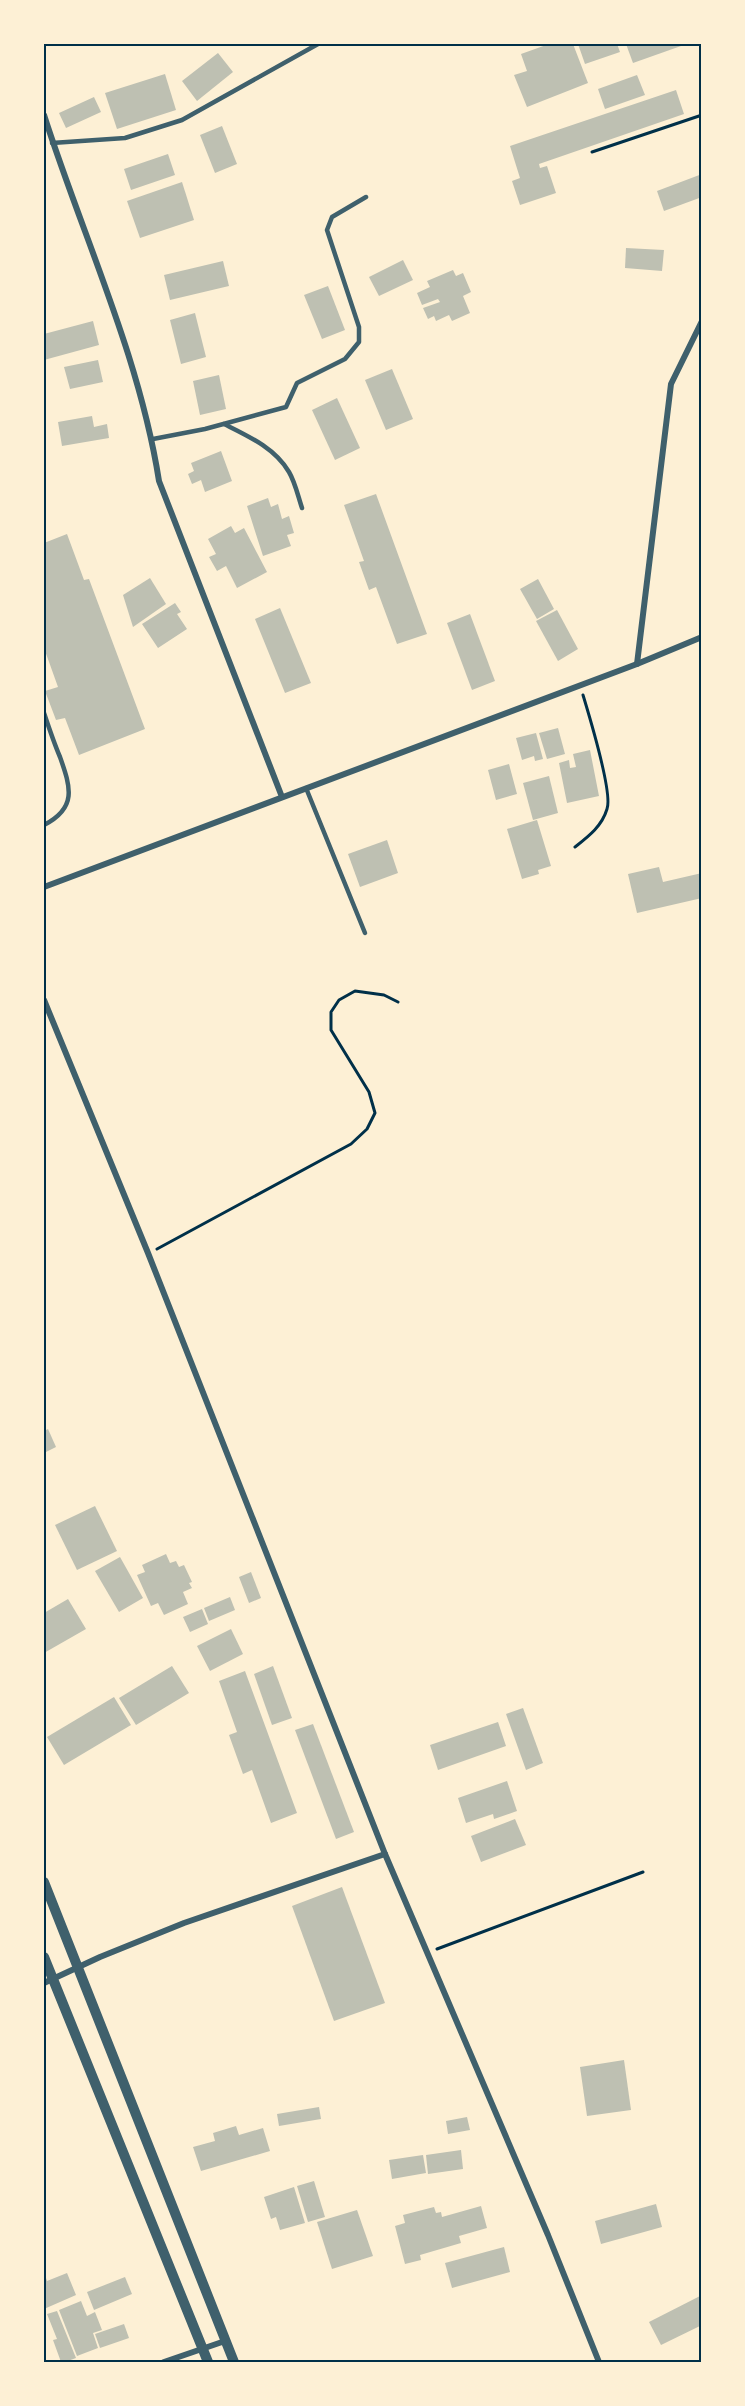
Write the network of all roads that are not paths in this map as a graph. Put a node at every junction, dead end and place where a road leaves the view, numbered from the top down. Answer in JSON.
{"nodes":[{"id":1,"x":318,"y":44,"type":"edge"},
{"id":2,"x":44,"y":115,"type":"edge"},
{"id":3,"x":52,"y":143,"type":"junction"},
{"id":4,"x":366,"y":197,"type":"dead end"},
{"id":5,"x":702,"y":321,"type":"edge"},
{"id":6,"x":222,"y":424,"type":"junction"},
{"id":7,"x":153,"y":439,"type":"junction"},
{"id":8,"x":302,"y":508,"type":"dead end"},
{"id":9,"x":702,"y":637,"type":"edge"},
{"id":10,"x":638,"y":664,"type":"junction"},
{"id":11,"x":44,"y":713,"type":"edge"},
{"id":12,"x":306,"y":788,"type":"junction"},
{"id":13,"x":282,"y":797,"type":"junction"},
{"id":14,"x":44,"y":825,"type":"edge"},
{"id":15,"x":44,"y":887,"type":"edge"},
{"id":16,"x":365,"y":933,"type":"dead end"},
{"id":17,"x":44,"y":1000,"type":"edge"},
{"id":18,"x":385,"y":1854,"type":"junction"},
{"id":19,"x":44,"y":1882,"type":"edge"},
{"id":20,"x":44,"y":1957,"type":"edge"},
{"id":21,"x":78,"y":1968,"type":"junction"},
{"id":22,"x":48,"y":1981,"type":"edge"},
{"id":23,"x":225,"y":2341,"type":"junction"},
{"id":24,"x":203,"y":2350,"type":"junction"},
{"id":25,"x":164,"y":2362,"type":"edge"},
{"id":26,"x":208,"y":2362,"type":"edge"},
{"id":27,"x":234,"y":2362,"type":"edge"},
{"id":28,"x":599,"y":2362,"type":"edge"}],
"edges":[{"from":1,"to":3,"type":"lane"},
{"from":2,"to":3,"type":"street"},
{"from":3,"to":7,"type":"street"},
{"from":4,"to":6,"type":"lane"},
{"from":5,"to":10,"type":"street"},
{"from":6,"to":7,"type":"lane"},
{"from":6,"to":8,"type":"lane"},
{"from":7,"to":13,"type":"street"},
{"from":9,"to":10,"type":"street"},
{"from":10,"to":12,"type":"street"},
{"from":11,"to":14,"type":"lane"},
{"from":12,"to":13,"type":"street"},
{"from":12,"to":16,"type":"lane"},
{"from":13,"to":15,"type":"street"},
{"from":17,"to":18,"type":"street"},
{"from":18,"to":21,"type":"street"},
{"from":18,"to":28,"type":"street"},
{"from":19,"to":21,"type":"street"},
{"from":20,"to":22,"type":"street"},
{"from":21,"to":22,"type":"street"},
{"from":21,"to":23,"type":"street"},
{"from":22,"to":24,"type":"street"},
{"from":23,"to":24,"type":"street"},
{"from":23,"to":27,"type":"street"},
{"from":24,"to":25,"type":"street"},
{"from":24,"to":26,"type":"street"}]}
